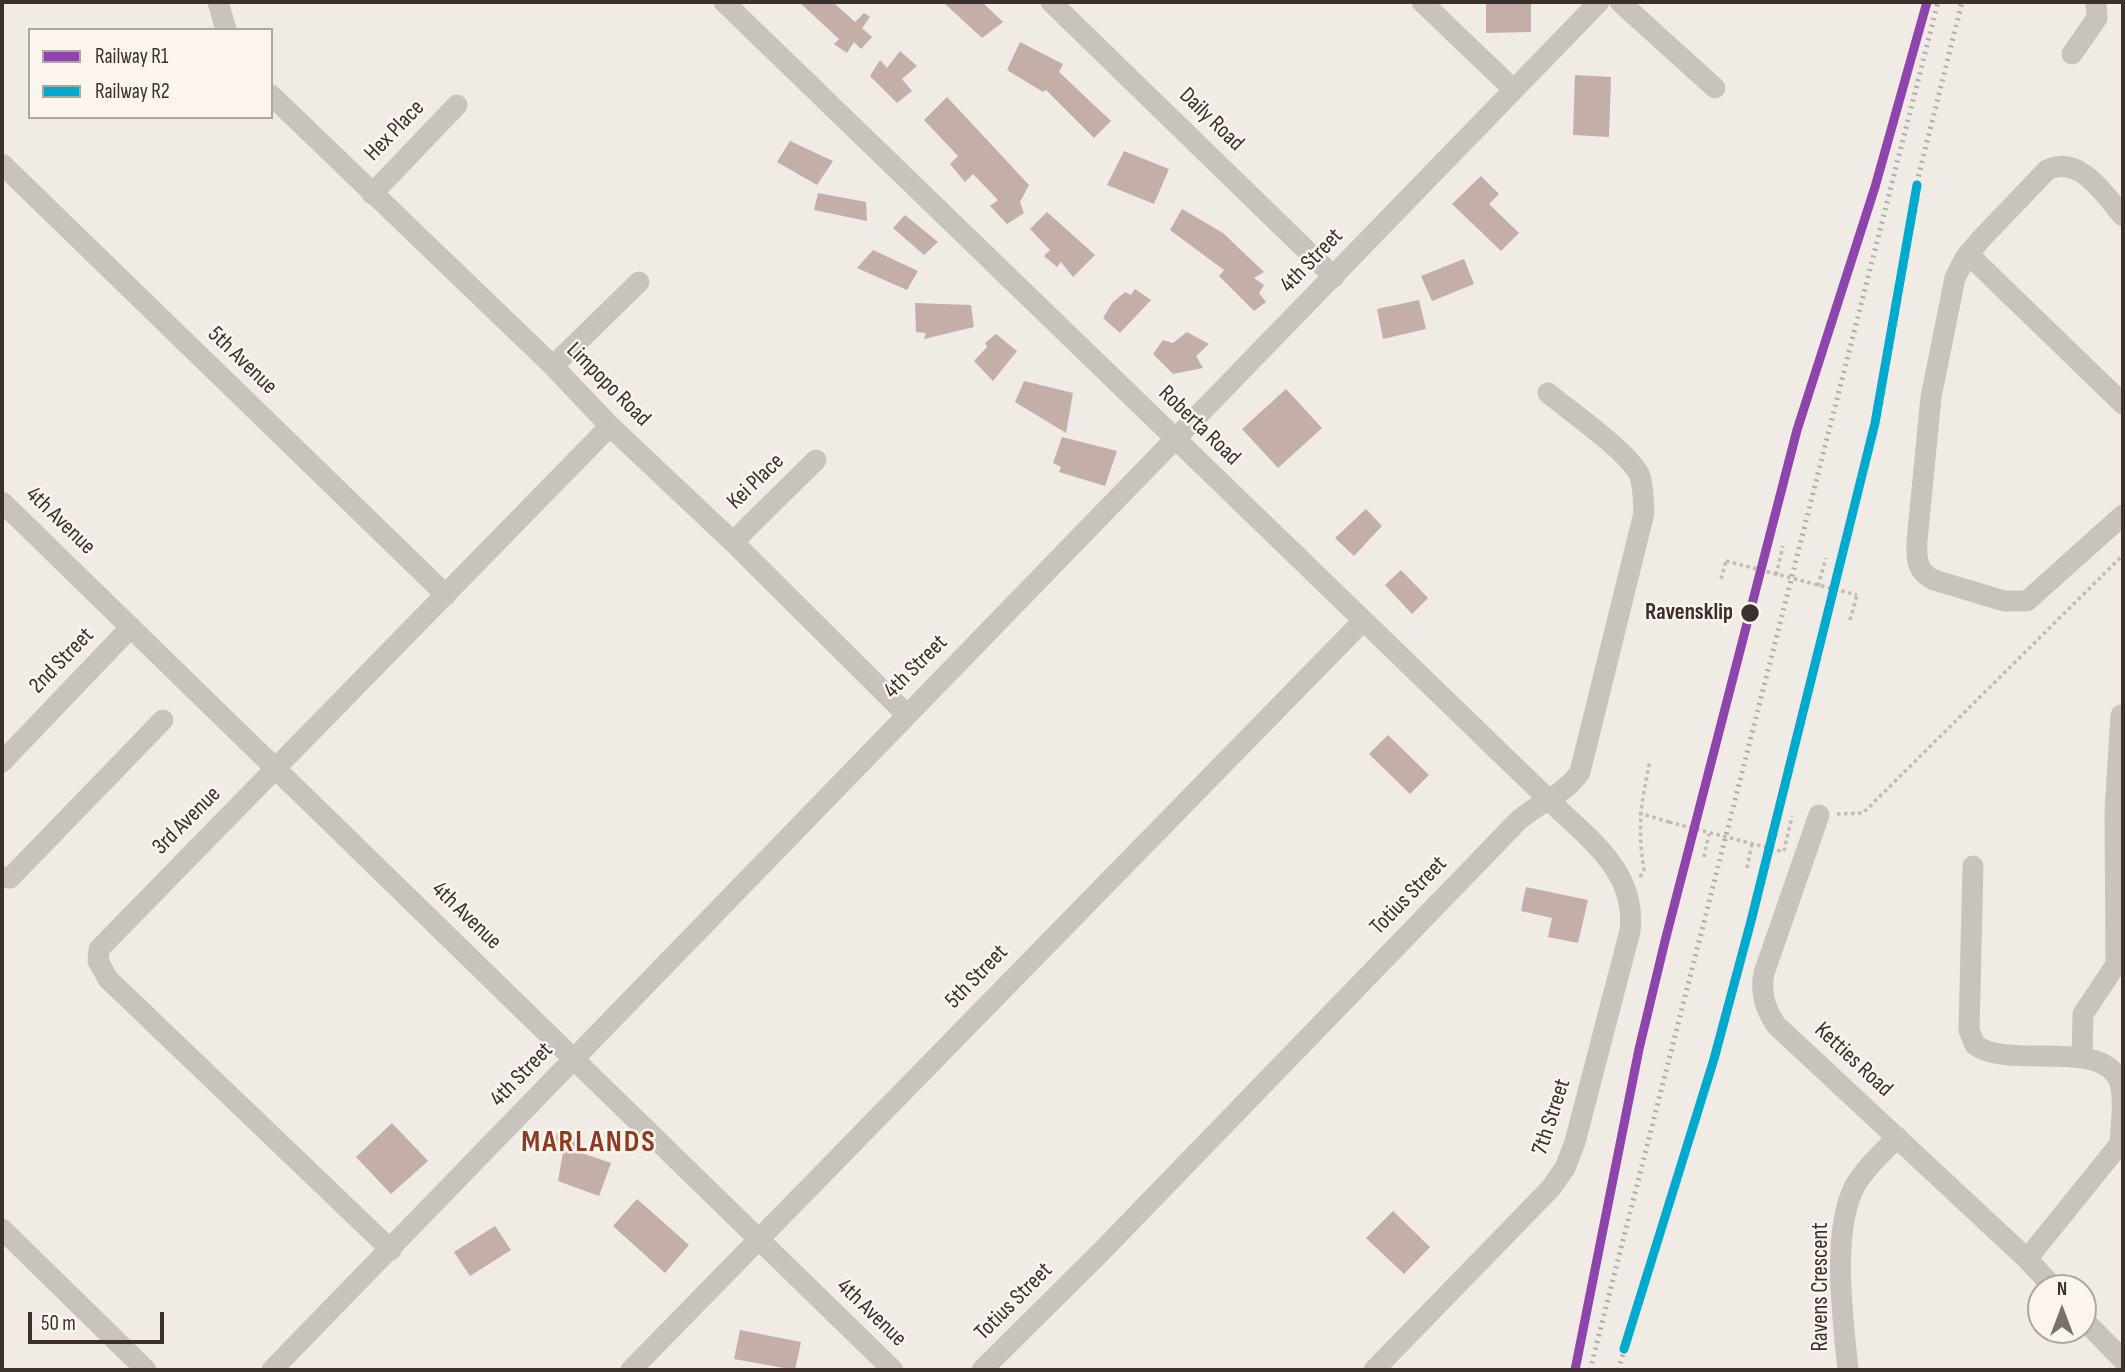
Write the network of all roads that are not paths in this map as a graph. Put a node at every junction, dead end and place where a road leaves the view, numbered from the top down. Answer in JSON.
{"nodes":[{"id":1,"x":218,"y":2,"type":"edge"},
{"id":2,"x":724,"y":2,"type":"edge"},
{"id":3,"x":1051,"y":2,"type":"edge"},
{"id":4,"x":1422,"y":2,"type":"edge"},
{"id":5,"x":1599,"y":2,"type":"edge"},
{"id":6,"x":1620,"y":2,"type":"edge"},
{"id":7,"x":2096,"y":2,"type":"edge"},
{"id":8,"x":225,"y":28,"type":"edge"},
{"id":9,"x":2072,"y":54,"type":"dead end"},
{"id":10,"x":1715,"y":88,"type":"dead end"},
{"id":11,"x":1514,"y":90,"type":"junction"},
{"id":12,"x":273,"y":97,"type":"edge"},
{"id":13,"x":457,"y":105,"type":"dead end"},
{"id":14,"x":2,"y":164,"type":"edge"},
{"id":15,"x":2115,"y":192,"type":"edge"},
{"id":16,"x":372,"y":194,"type":"junction"},
{"id":17,"x":2123,"y":216,"type":"edge"},
{"id":18,"x":1968,"y":254,"type":"junction"},
{"id":19,"x":1334,"y":277,"type":"junction"},
{"id":20,"x":639,"y":282,"type":"dead end"},
{"id":21,"x":553,"y":366,"type":"junction"},
{"id":22,"x":1548,"y":393,"type":"dead end"},
{"id":23,"x":2123,"y":404,"type":"edge"},
{"id":24,"x":610,"y":426,"type":"junction"},
{"id":25,"x":1176,"y":441,"type":"junction"},
{"id":26,"x":816,"y":460,"type":"dead end"},
{"id":27,"x":2,"y":502,"type":"edge"},
{"id":28,"x":2123,"y":515,"type":"edge"},
{"id":29,"x":733,"y":542,"type":"junction"},
{"id":30,"x":446,"y":595,"type":"junction"},
{"id":31,"x":1362,"y":622,"type":"junction"},
{"id":32,"x":131,"y":627,"type":"junction"},
{"id":33,"x":906,"y":714,"type":"junction"},
{"id":34,"x":2121,"y":715,"type":"dead end"},
{"id":35,"x":163,"y":719,"type":"dead end"},
{"id":36,"x":2,"y":762,"type":"edge"},
{"id":37,"x":276,"y":769,"type":"junction"},
{"id":38,"x":1548,"y":799,"type":"junction"},
{"id":39,"x":1819,"y":815,"type":"road end"},
{"id":40,"x":1973,"y":866,"type":"dead end"},
{"id":41,"x":2,"y":877,"type":"edge"},
{"id":42,"x":1630,"y":894,"type":"joint"},
{"id":43,"x":2120,"y":959,"type":"edge"},
{"id":44,"x":575,"y":1058,"type":"junction"},
{"id":45,"x":2082,"y":1058,"type":"junction"},
{"id":46,"x":1897,"y":1137,"type":"junction"},
{"id":47,"x":2122,"y":1141,"type":"edge"},
{"id":48,"x":2,"y":1229,"type":"edge"},
{"id":49,"x":758,"y":1240,"type":"junction"},
{"id":50,"x":391,"y":1250,"type":"junction"},
{"id":51,"x":2028,"y":1259,"type":"junction"},
{"id":52,"x":2041,"y":1274,"type":"edge"},
{"id":53,"x":2097,"y":1333,"type":"edge"},
{"id":54,"x":2123,"y":1360,"type":"edge"},
{"id":55,"x":146,"y":1370,"type":"edge"},
{"id":56,"x":272,"y":1370,"type":"edge"},
{"id":57,"x":631,"y":1370,"type":"edge"},
{"id":58,"x":893,"y":1370,"type":"edge"},
{"id":59,"x":982,"y":1370,"type":"edge"},
{"id":60,"x":1374,"y":1370,"type":"edge"},
{"id":61,"x":1848,"y":1370,"type":"edge"}],
"edges":[{"from":1,"to":8,"type":"street"},
{"from":2,"to":25,"type":"street","name":"Roberta Road"},
{"from":3,"to":19,"type":"street","name":"Daily Road"},
{"from":4,"to":11,"type":"street"},
{"from":5,"to":11,"type":"street","name":"4th Street"},
{"from":6,"to":10,"type":"street"},
{"from":7,"to":9,"type":"street"},
{"from":11,"to":19,"type":"street","name":"4th Street"},
{"from":12,"to":16,"type":"street","name":"Limpopo Road"},
{"from":13,"to":16,"type":"street","name":"Hex Place"},
{"from":14,"to":30,"type":"street","name":"5th Avenue"},
{"from":15,"to":17,"type":"street"},
{"from":15,"to":18,"type":"street"},
{"from":16,"to":21,"type":"street","name":"Limpopo Road"},
{"from":18,"to":23,"type":"street"},
{"from":18,"to":28,"type":"street"},
{"from":19,"to":25,"type":"street","name":"4th Street"},
{"from":20,"to":21,"type":"street"},
{"from":21,"to":24,"type":"street","name":"Limpopo Road"},
{"from":22,"to":38,"type":"street","name":"Totius Street"},
{"from":24,"to":29,"type":"street","name":"Limpopo Road"},
{"from":24,"to":30,"type":"street","name":"3rd Avenue"},
{"from":25,"to":31,"type":"street","name":"Roberta Road"},
{"from":25,"to":33,"type":"street","name":"4th Street"},
{"from":26,"to":29,"type":"street","name":"Kei Place"},
{"from":27,"to":32,"type":"street","name":"4th Avenue"},
{"from":29,"to":33,"type":"street","name":"Limpopo Road"},
{"from":30,"to":37,"type":"street","name":"3rd Avenue"},
{"from":31,"to":38,"type":"street","name":"Roberta Road"},
{"from":31,"to":49,"type":"street","name":"5th Street"},
{"from":32,"to":36,"type":"street","name":"2nd Street"},
{"from":32,"to":37,"type":"street","name":"4th Avenue"},
{"from":33,"to":44,"type":"street","name":"4th Street"},
{"from":34,"to":43,"type":"street"},
{"from":35,"to":41,"type":"street"},
{"from":37,"to":44,"type":"street","name":"4th Avenue"},
{"from":37,"to":50,"type":"street","name":"3rd Avenue"},
{"from":38,"to":42,"type":"street","name":"Roberta Road"},
{"from":38,"to":59,"type":"street","name":"Totius Street"},
{"from":39,"to":46,"type":"street","name":"Ketties Road"},
{"from":40,"to":45,"type":"street"},
{"from":42,"to":60,"type":"street","name":"7th Street"},
{"from":43,"to":45,"type":"street"},
{"from":44,"to":49,"type":"street","name":"4th Avenue"},
{"from":44,"to":50,"type":"street","name":"4th Street"},
{"from":45,"to":47,"type":"street"},
{"from":46,"to":51,"type":"street","name":"Ketties Road"},
{"from":46,"to":61,"type":"street","name":"Ravens Crescent"},
{"from":47,"to":51,"type":"street"},
{"from":48,"to":55,"type":"street"},
{"from":49,"to":57,"type":"street","name":"5th Street"},
{"from":49,"to":58,"type":"street","name":"4th Avenue"},
{"from":50,"to":56,"type":"street","name":"4th Street"},
{"from":51,"to":52,"type":"street","name":"Ketties Road"},
{"from":53,"to":54,"type":"street"}]}
